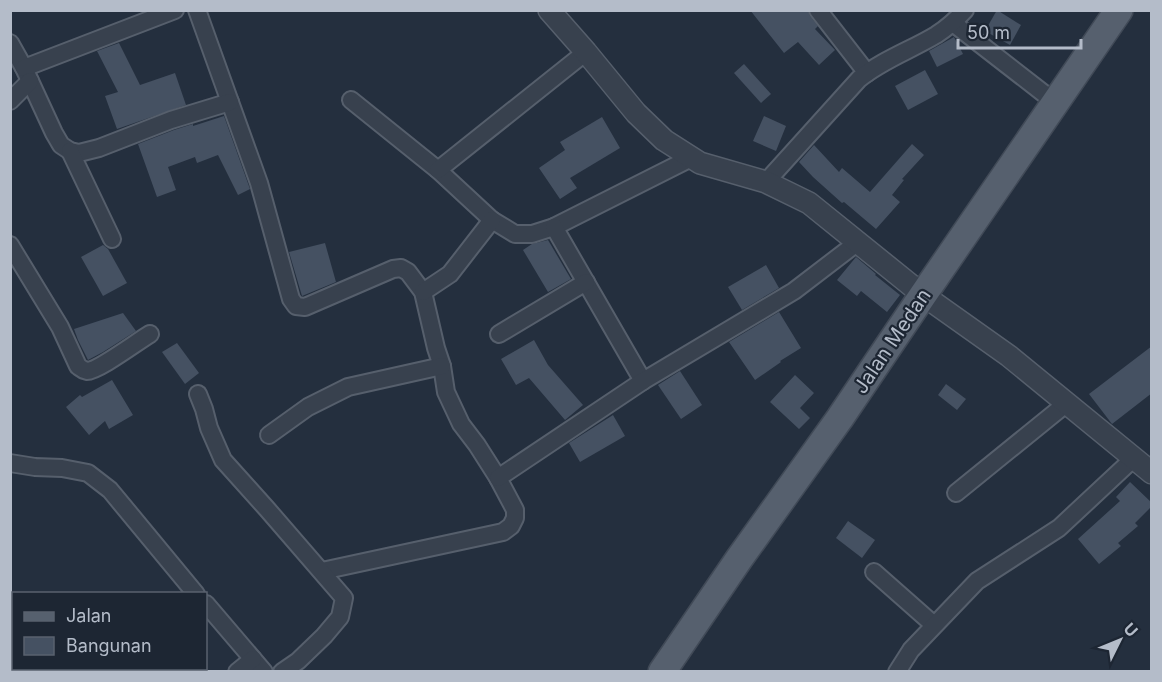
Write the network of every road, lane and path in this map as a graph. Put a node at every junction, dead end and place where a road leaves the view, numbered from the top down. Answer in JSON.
{"nodes":[{"id":1,"x":176,"y":10,"type":"edge"},
{"id":2,"x":197,"y":10,"type":"edge"},
{"id":3,"x":549,"y":10,"type":"edge"},
{"id":4,"x":1119,"y":10,"type":"edge"},
{"id":5,"x":820,"y":11,"type":"edge"},
{"id":6,"x":959,"y":16,"type":"edge"},
{"id":7,"x":10,"y":43,"type":"edge"},
{"id":8,"x":586,"y":52,"type":"junction"},
{"id":9,"x":867,"y":73,"type":"junction"},
{"id":10,"x":27,"y":75,"type":"junction"},
{"id":11,"x":351,"y":100,"type":"dead end"},
{"id":12,"x":10,"y":101,"type":"edge"},
{"id":13,"x":230,"y":102,"type":"junction"},
{"id":14,"x":1056,"y":103,"type":"junction"},
{"id":15,"x":70,"y":151,"type":"junction"},
{"id":16,"x":691,"y":158,"type":"junction"},
{"id":17,"x":438,"y":170,"type":"junction"},
{"id":18,"x":766,"y":182,"type":"junction"},
{"id":19,"x":492,"y":220,"type":"junction"},
{"id":20,"x":554,"y":227,"type":"junction"},
{"id":21,"x":112,"y":239,"type":"dead end"},
{"id":22,"x":858,"y":242,"type":"junction"},
{"id":23,"x":10,"y":245,"type":"edge"},
{"id":24,"x":586,"y":282,"type":"junction"},
{"id":25,"x":423,"y":292,"type":"junction"},
{"id":26,"x":923,"y":295,"type":"junction"},
{"id":27,"x":150,"y":334,"type":"dead end"},
{"id":28,"x":499,"y":334,"type":"dead end"},
{"id":29,"x":442,"y":366,"type":"junction"},
{"id":30,"x":643,"y":381,"type":"junction"},
{"id":31,"x":198,"y":394,"type":"dead end"},
{"id":32,"x":1067,"y":403,"type":"junction"},
{"id":33,"x":269,"y":435,"type":"dead end"},
{"id":34,"x":1134,"y":458,"type":"junction"},
{"id":35,"x":10,"y":463,"type":"edge"},
{"id":36,"x":1152,"y":473,"type":"edge"},
{"id":37,"x":498,"y":478,"type":"junction"},
{"id":38,"x":956,"y":493,"type":"dead end"},
{"id":39,"x":322,"y":571,"type":"junction"},
{"id":40,"x":874,"y":572,"type":"dead end"},
{"id":41,"x":194,"y":592,"type":"edge"},
{"id":42,"x":207,"y":605,"type":"edge"},
{"id":43,"x":934,"y":625,"type":"junction"},
{"id":44,"x":259,"y":665,"type":"edge"},
{"id":45,"x":237,"y":672,"type":"edge"},
{"id":46,"x":282,"y":672,"type":"edge"},
{"id":47,"x":662,"y":672,"type":"edge"},
{"id":48,"x":897,"y":672,"type":"edge"}],
"edges":[{"from":1,"to":10,"type":"street"},
{"from":2,"to":13,"type":"street"},
{"from":3,"to":8,"type":"street"},
{"from":4,"to":14,"type":"main road","name":"Jalan Medan"},
{"from":5,"to":9,"type":"street"},
{"from":6,"to":9,"type":"street"},
{"from":6,"to":14,"type":"street"},
{"from":7,"to":10,"type":"street"},
{"from":8,"to":16,"type":"street"},
{"from":8,"to":17,"type":"street"},
{"from":9,"to":18,"type":"street"},
{"from":10,"to":12,"type":"street"},
{"from":10,"to":15,"type":"street"},
{"from":11,"to":17,"type":"street"},
{"from":13,"to":15,"type":"street"},
{"from":13,"to":25,"type":"street"},
{"from":14,"to":26,"type":"main road","name":"Jalan Medan"},
{"from":15,"to":21,"type":"street"},
{"from":16,"to":18,"type":"street"},
{"from":16,"to":20,"type":"street"},
{"from":17,"to":19,"type":"street"},
{"from":18,"to":22,"type":"street"},
{"from":19,"to":20,"type":"street"},
{"from":19,"to":25,"type":"street"},
{"from":20,"to":24,"type":"street"},
{"from":22,"to":26,"type":"street"},
{"from":22,"to":30,"type":"street"},
{"from":23,"to":27,"type":"street"},
{"from":24,"to":28,"type":"street"},
{"from":24,"to":30,"type":"street"},
{"from":25,"to":29,"type":"street"},
{"from":26,"to":32,"type":"street"},
{"from":26,"to":47,"type":"main road","name":"Jalan Medan"},
{"from":29,"to":33,"type":"street"},
{"from":29,"to":37,"type":"street"},
{"from":30,"to":37,"type":"street"},
{"from":31,"to":39,"type":"street"},
{"from":32,"to":34,"type":"street"},
{"from":32,"to":38,"type":"street"},
{"from":34,"to":36,"type":"street"},
{"from":34,"to":43,"type":"street"},
{"from":35,"to":41,"type":"street"},
{"from":37,"to":39,"type":"street"},
{"from":39,"to":46,"type":"street"},
{"from":40,"to":43,"type":"street"},
{"from":42,"to":44,"type":"street"},
{"from":43,"to":48,"type":"street"},
{"from":44,"to":45,"type":"street"}]}
